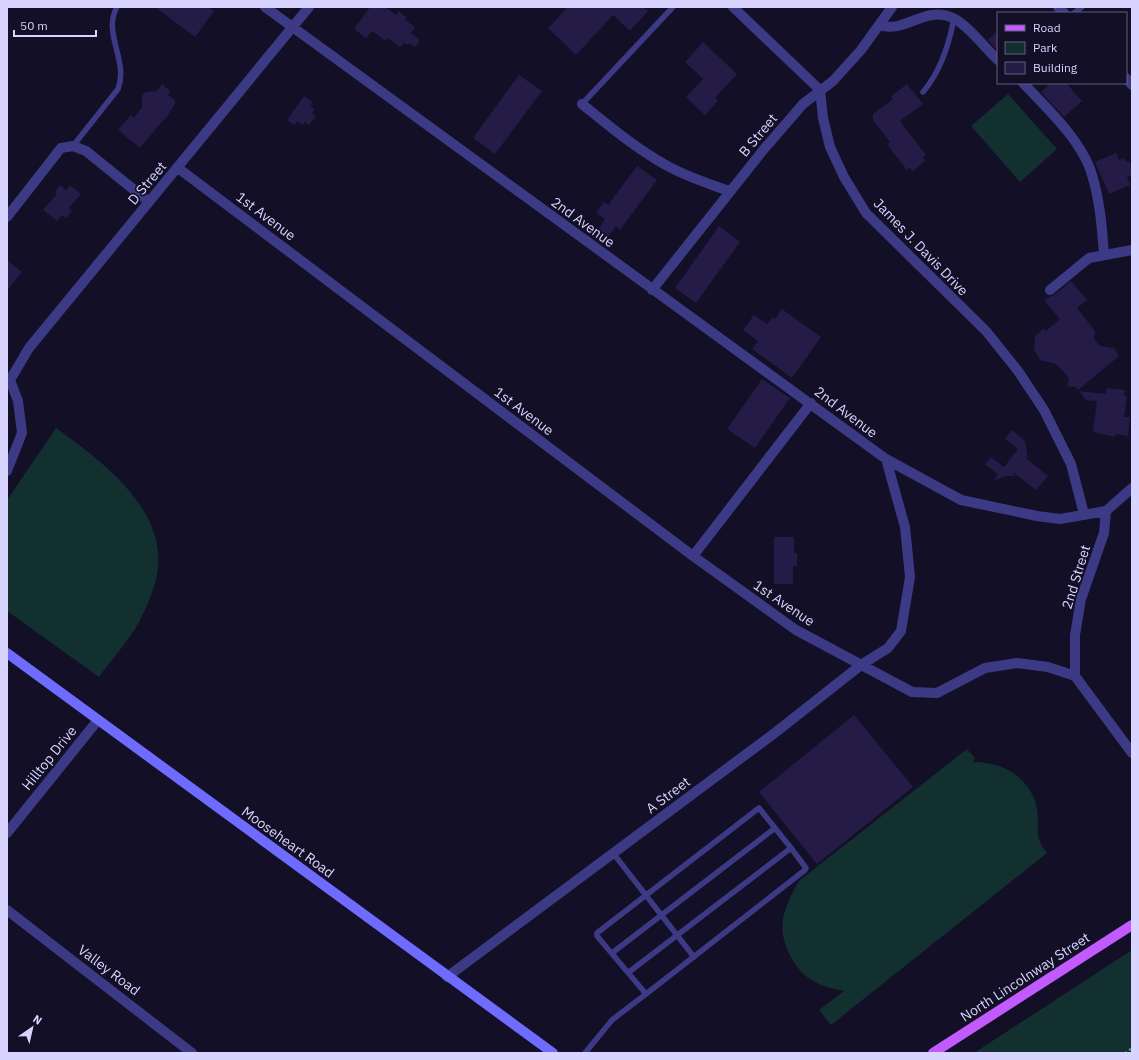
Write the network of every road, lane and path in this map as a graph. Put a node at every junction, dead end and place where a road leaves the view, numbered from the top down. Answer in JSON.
{"nodes":[{"id":1,"x":117,"y":7,"type":"edge"},
{"id":2,"x":265,"y":7,"type":"edge"},
{"id":3,"x":309,"y":7,"type":"edge"},
{"id":4,"x":673,"y":7,"type":"edge"},
{"id":5,"x":733,"y":7,"type":"edge"},
{"id":6,"x":892,"y":7,"type":"edge"},
{"id":7,"x":954,"y":18,"type":"junction"},
{"id":8,"x":879,"y":25,"type":"junction"},
{"id":9,"x":292,"y":28,"type":"junction"},
{"id":10,"x":997,"y":59,"type":"edge"},
{"id":11,"x":1024,"y":84,"type":"edge"},
{"id":12,"x":820,"y":90,"type":"junction"},
{"id":13,"x":923,"y":92,"type":"dead end"},
{"id":14,"x":582,"y":104,"type":"joint"},
{"id":15,"x":73,"y":146,"type":"junction"},
{"id":16,"x":178,"y":168,"type":"junction"},
{"id":17,"x":729,"y":191,"type":"junction"},
{"id":18,"x":149,"y":202,"type":"junction"},
{"id":19,"x":7,"y":216,"type":"edge"},
{"id":20,"x":1132,"y":250,"type":"edge"},
{"id":21,"x":1104,"y":254,"type":"junction"},
{"id":22,"x":652,"y":290,"type":"junction"},
{"id":23,"x":1050,"y":290,"type":"dead end"},
{"id":24,"x":8,"y":380,"type":"edge"},
{"id":25,"x":811,"y":403,"type":"junction"},
{"id":26,"x":886,"y":459,"type":"junction"},
{"id":27,"x":7,"y":471,"type":"edge"},
{"id":28,"x":1132,"y":488,"type":"edge"},
{"id":29,"x":1106,"y":511,"type":"junction"},
{"id":30,"x":1084,"y":514,"type":"junction"},
{"id":31,"x":693,"y":556,"type":"junction"},
{"id":32,"x":7,"y":654,"type":"edge"},
{"id":33,"x":861,"y":665,"type":"junction"},
{"id":34,"x":1075,"y":676,"type":"junction"},
{"id":35,"x":98,"y":720,"type":"junction"},
{"id":36,"x":1132,"y":753,"type":"edge"},
{"id":37,"x":775,"y":828,"type":"junction"},
{"id":38,"x":7,"y":833,"type":"edge"},
{"id":39,"x":791,"y":848,"type":"junction"},
{"id":40,"x":613,"y":853,"type":"junction"},
{"id":41,"x":646,"y":896,"type":"junction"},
{"id":42,"x":7,"y":910,"type":"edge"},
{"id":43,"x":661,"y":915,"type":"junction"},
{"id":44,"x":1132,"y":925,"type":"edge"},
{"id":45,"x":677,"y":936,"type":"junction"},
{"id":46,"x":612,"y":953,"type":"junction"},
{"id":47,"x":694,"y":957,"type":"junction"},
{"id":48,"x":629,"y":972,"type":"junction"},
{"id":49,"x":447,"y":977,"type":"junction"},
{"id":50,"x":646,"y":994,"type":"junction"},
{"id":51,"x":1132,"y":1048,"type":"edge"},
{"id":52,"x":192,"y":1053,"type":"edge"},
{"id":53,"x":553,"y":1053,"type":"edge"},
{"id":54,"x":585,"y":1053,"type":"edge"},
{"id":55,"x":933,"y":1053,"type":"edge"},
{"id":56,"x":1125,"y":1053,"type":"edge"}],
"edges":[{"from":1,"to":15,"type":"lane"},
{"from":2,"to":9,"type":"street","name":"2nd Avenue"},
{"from":3,"to":9,"type":"street","name":"D Street"},
{"from":4,"to":14,"type":"lane"},
{"from":5,"to":12,"type":"street"},
{"from":6,"to":8,"type":"street","name":"B Street"},
{"from":7,"to":8,"type":"street"},
{"from":7,"to":10,"type":"street"},
{"from":7,"to":13,"type":"lane"},
{"from":8,"to":12,"type":"street","name":"B Street"},
{"from":9,"to":16,"type":"street","name":"D Street"},
{"from":9,"to":22,"type":"street","name":"2nd Avenue"},
{"from":11,"to":21,"type":"street"},
{"from":12,"to":17,"type":"street","name":"B Street"},
{"from":12,"to":30,"type":"street","name":"James J. Davis Drive"},
{"from":14,"to":17,"type":"street"},
{"from":15,"to":18,"type":"street"},
{"from":15,"to":19,"type":"street"},
{"from":16,"to":18,"type":"street","name":"D Street"},
{"from":16,"to":31,"type":"street","name":"1st Avenue"},
{"from":17,"to":22,"type":"street","name":"B Street"},
{"from":18,"to":24,"type":"street","name":"D Street"},
{"from":20,"to":21,"type":"street"},
{"from":21,"to":23,"type":"street"},
{"from":22,"to":25,"type":"street","name":"2nd Avenue"},
{"from":24,"to":27,"type":"street"},
{"from":25,"to":26,"type":"street","name":"2nd Avenue"},
{"from":25,"to":31,"type":"street"},
{"from":26,"to":30,"type":"street","name":"2nd Avenue"},
{"from":26,"to":33,"type":"street","name":"A Street"},
{"from":28,"to":29,"type":"street"},
{"from":29,"to":30,"type":"street"},
{"from":29,"to":34,"type":"street","name":"2nd Street"},
{"from":31,"to":33,"type":"street","name":"1st Avenue"},
{"from":32,"to":35,"type":"main road","name":"Mooseheart Road"},
{"from":33,"to":34,"type":"street","name":"1st Avenue"},
{"from":33,"to":40,"type":"street","name":"A Street"},
{"from":34,"to":36,"type":"street"},
{"from":35,"to":38,"type":"street","name":"Hilltop Drive"},
{"from":35,"to":49,"type":"main road","name":"Mooseheart Road"},
{"from":37,"to":39,"type":"lane"},
{"from":37,"to":41,"type":"lane"},
{"from":37,"to":43,"type":"lane"},
{"from":39,"to":45,"type":"lane"},
{"from":39,"to":47,"type":"lane"},
{"from":40,"to":41,"type":"lane"},
{"from":40,"to":49,"type":"street","name":"A Street"},
{"from":41,"to":43,"type":"lane"},
{"from":41,"to":46,"type":"lane"},
{"from":42,"to":52,"type":"street","name":"Valley Road"},
{"from":43,"to":45,"type":"lane"},
{"from":43,"to":46,"type":"lane"},
{"from":44,"to":55,"type":"main road","name":"North Lincolnway Street"},
{"from":45,"to":47,"type":"lane"},
{"from":45,"to":48,"type":"lane"},
{"from":46,"to":48,"type":"lane"},
{"from":47,"to":50,"type":"lane"},
{"from":48,"to":50,"type":"lane"},
{"from":49,"to":53,"type":"main road","name":"Mooseheart Road"},
{"from":50,"to":54,"type":"lane"},
{"from":51,"to":56,"type":"path"}]}
